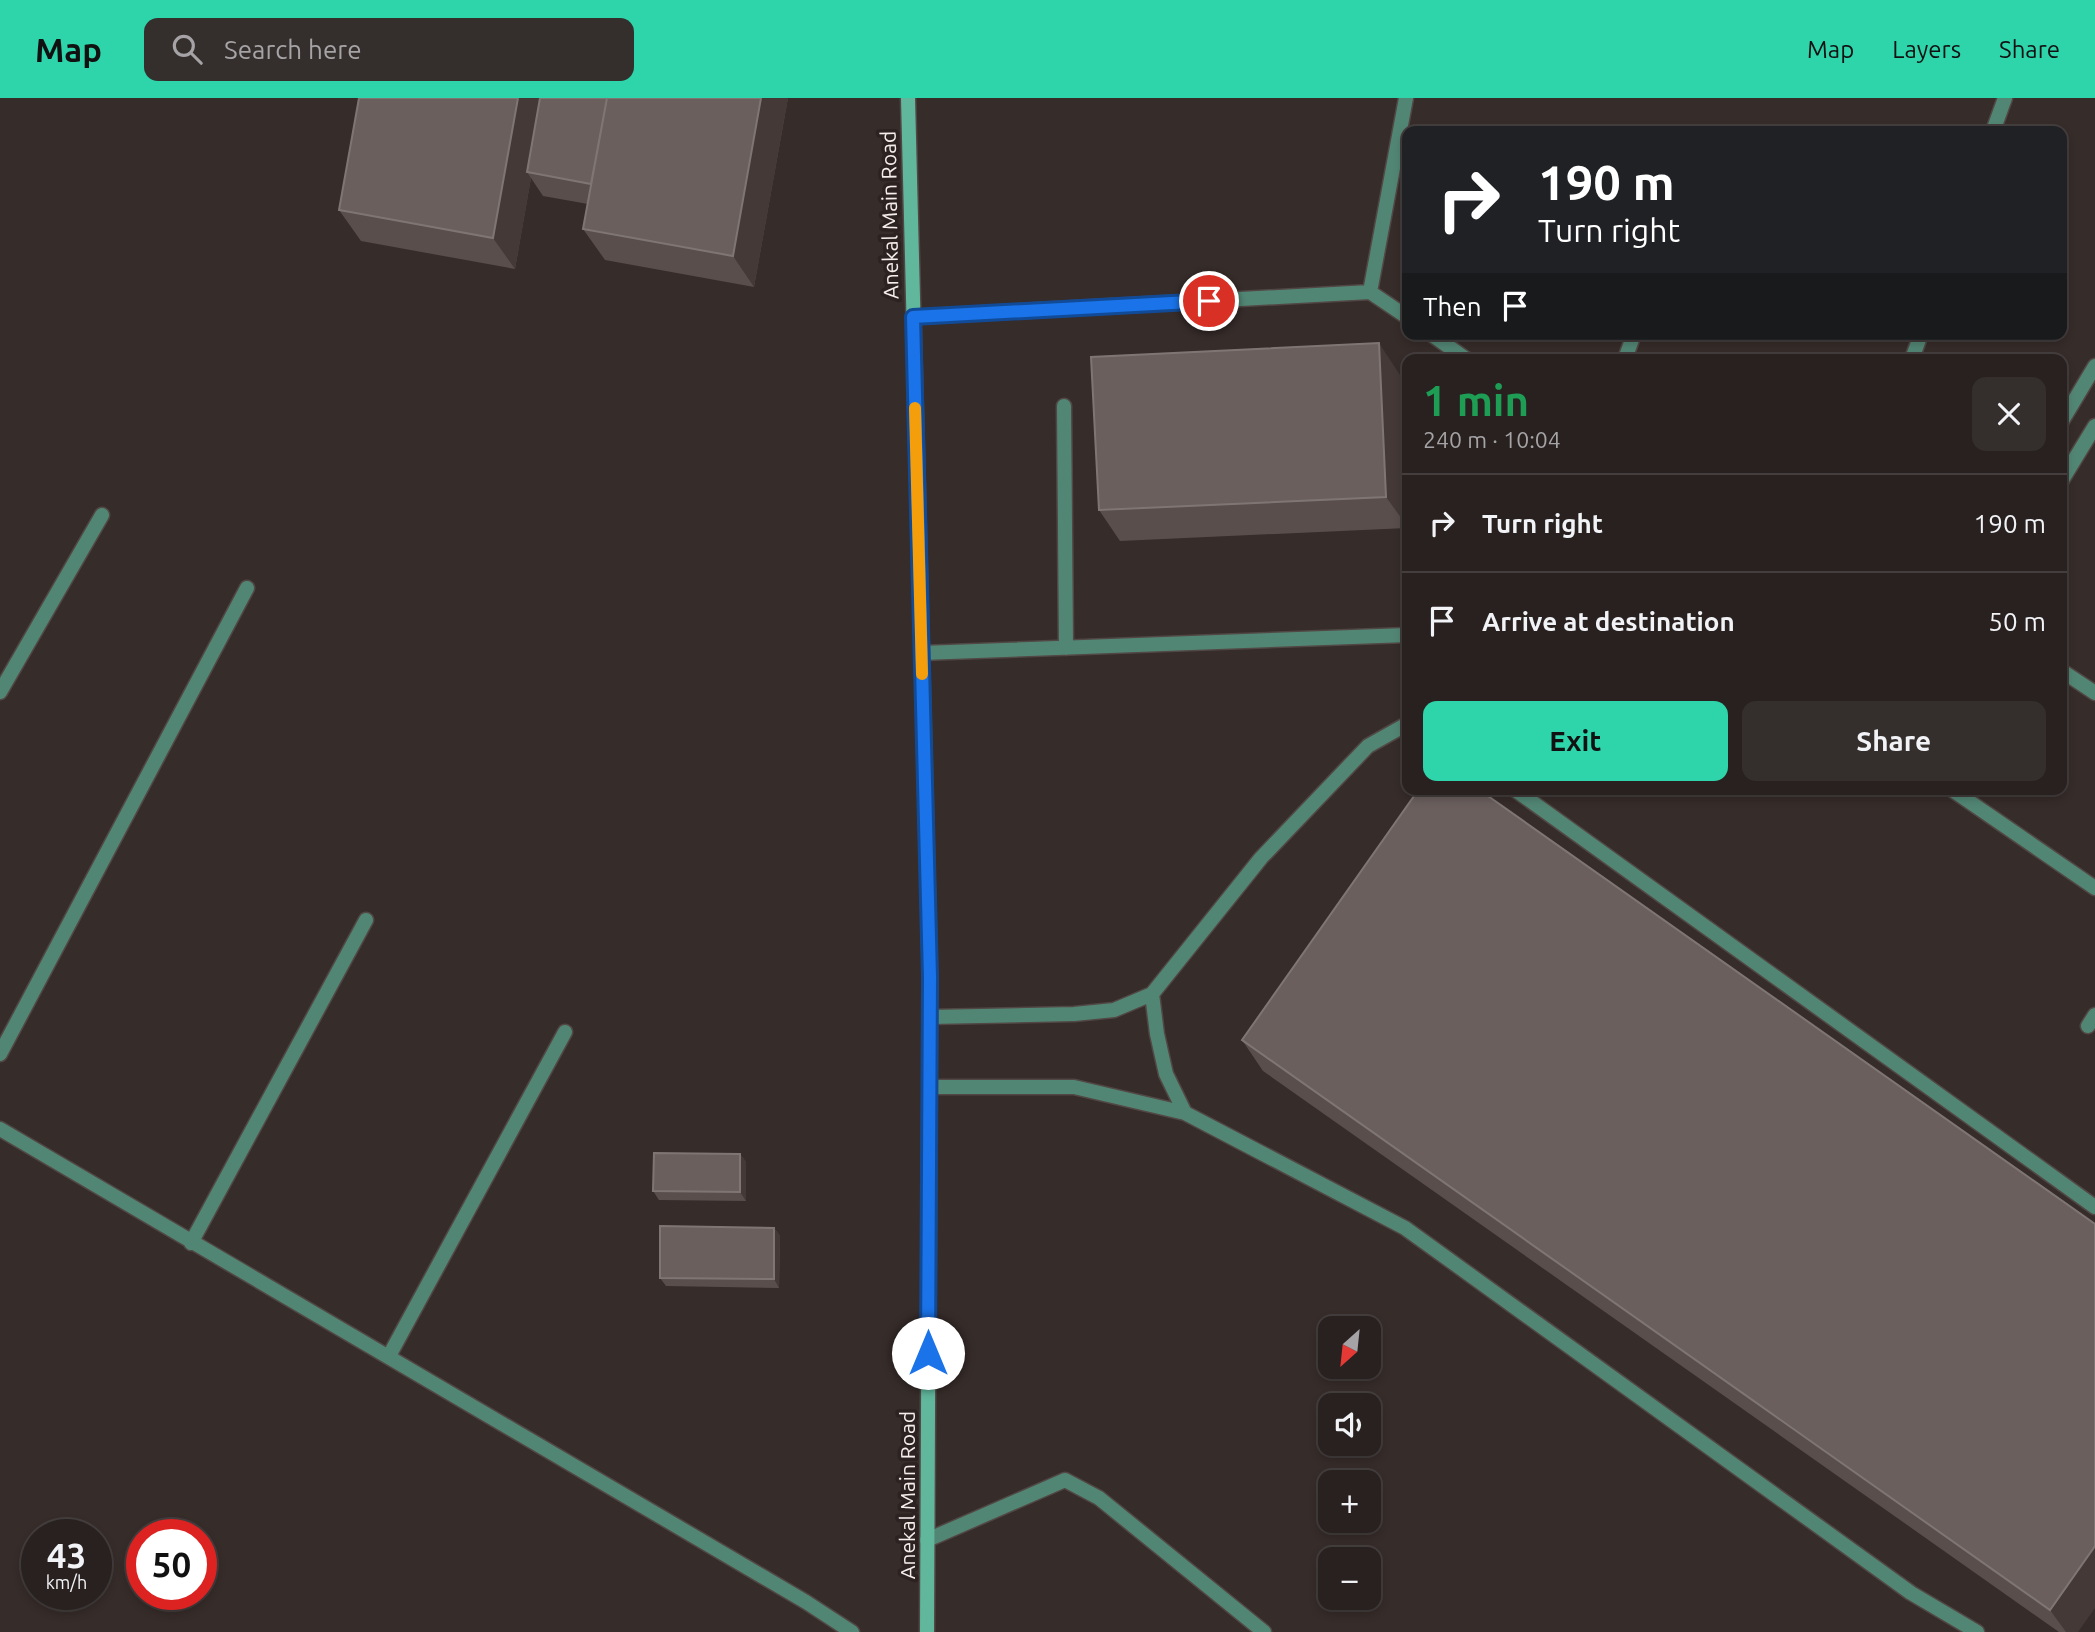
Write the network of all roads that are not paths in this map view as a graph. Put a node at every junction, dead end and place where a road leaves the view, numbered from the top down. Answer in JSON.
{"nodes":[{"id":1,"x":908,"y":98,"type":"edge"},
{"id":2,"x":1406,"y":98,"type":"edge"},
{"id":3,"x":2005,"y":98,"type":"edge"},
{"id":4,"x":1995,"y":126,"type":"edge"},
{"id":5,"x":1370,"y":292,"type":"junction"},
{"id":6,"x":1402,"y":314,"type":"edge"},
{"id":7,"x":913,"y":317,"type":"junction"},
{"id":8,"x":1439,"y":340,"type":"edge"},
{"id":9,"x":1459,"y":354,"type":"edge"},
{"id":10,"x":2095,"y":366,"type":"edge"},
{"id":11,"x":1064,"y":406,"type":"dead end"},
{"id":12,"x":2067,"y":413,"type":"edge"},
{"id":13,"x":2095,"y":426,"type":"edge"},
{"id":14,"x":2067,"y":472,"type":"edge"},
{"id":15,"x":102,"y":515,"type":"dead end"},
{"id":16,"x":247,"y":588,"type":"dead end"},
{"id":17,"x":1402,"y":635,"type":"edge"},
{"id":18,"x":1066,"y":648,"type":"junction"},
{"id":19,"x":922,"y":653,"type":"junction"},
{"id":20,"x":2067,"y":674,"type":"edge"},
{"id":21,"x":0,"y":692,"type":"edge"},
{"id":22,"x":2095,"y":693,"type":"edge"},
{"id":23,"x":1402,"y":727,"type":"edge"},
{"id":24,"x":1522,"y":795,"type":"edge"},
{"id":25,"x":1960,"y":795,"type":"edge"},
{"id":26,"x":2095,"y":888,"type":"edge"},
{"id":27,"x":366,"y":920,"type":"dead end"},
{"id":28,"x":1152,"y":995,"type":"junction"},
{"id":29,"x":930,"y":1017,"type":"junction"},
{"id":30,"x":565,"y":1032,"type":"dead end"},
{"id":31,"x":0,"y":1054,"type":"edge"},
{"id":32,"x":930,"y":1087,"type":"junction"},
{"id":33,"x":1185,"y":1112,"type":"junction"},
{"id":34,"x":0,"y":1129,"type":"edge"},
{"id":35,"x":2095,"y":1207,"type":"edge"},
{"id":36,"x":191,"y":1243,"type":"junction"},
{"id":37,"x":389,"y":1356,"type":"junction"},
{"id":38,"x":927,"y":1540,"type":"junction"},
{"id":39,"x":852,"y":1632,"type":"edge"},
{"id":40,"x":927,"y":1632,"type":"edge"},
{"id":41,"x":1264,"y":1632,"type":"edge"},
{"id":42,"x":1977,"y":1632,"type":"edge"}],
"edges":[{"from":1,"to":7,"type":"main road","name":"Anekal Main Road"},
{"from":2,"to":5,"type":"street"},
{"from":3,"to":4,"type":"street"},
{"from":5,"to":6,"type":"street"},
{"from":5,"to":7,"type":"street"},
{"from":7,"to":19,"type":"main road","name":"Anekal Main Road"},
{"from":8,"to":9,"type":"street"},
{"from":10,"to":12,"type":"street"},
{"from":11,"to":18,"type":"street"},
{"from":13,"to":14,"type":"street"},
{"from":15,"to":21,"type":"street"},
{"from":16,"to":31,"type":"street"},
{"from":17,"to":18,"type":"street"},
{"from":18,"to":19,"type":"street"},
{"from":19,"to":29,"type":"main road","name":"Anekal Main Road"},
{"from":20,"to":22,"type":"street"},
{"from":23,"to":28,"type":"street"},
{"from":24,"to":35,"type":"street"},
{"from":25,"to":26,"type":"street"},
{"from":27,"to":36,"type":"street"},
{"from":28,"to":29,"type":"street"},
{"from":28,"to":33,"type":"street"},
{"from":29,"to":32,"type":"main road","name":"Anekal Main Road"},
{"from":30,"to":37,"type":"street"},
{"from":32,"to":33,"type":"street"},
{"from":32,"to":38,"type":"main road","name":"Anekal Main Road"},
{"from":33,"to":42,"type":"street"},
{"from":34,"to":36,"type":"street"},
{"from":36,"to":37,"type":"street"},
{"from":37,"to":39,"type":"street"},
{"from":38,"to":40,"type":"main road","name":"Anekal Main Road"},
{"from":38,"to":41,"type":"street"}]}
